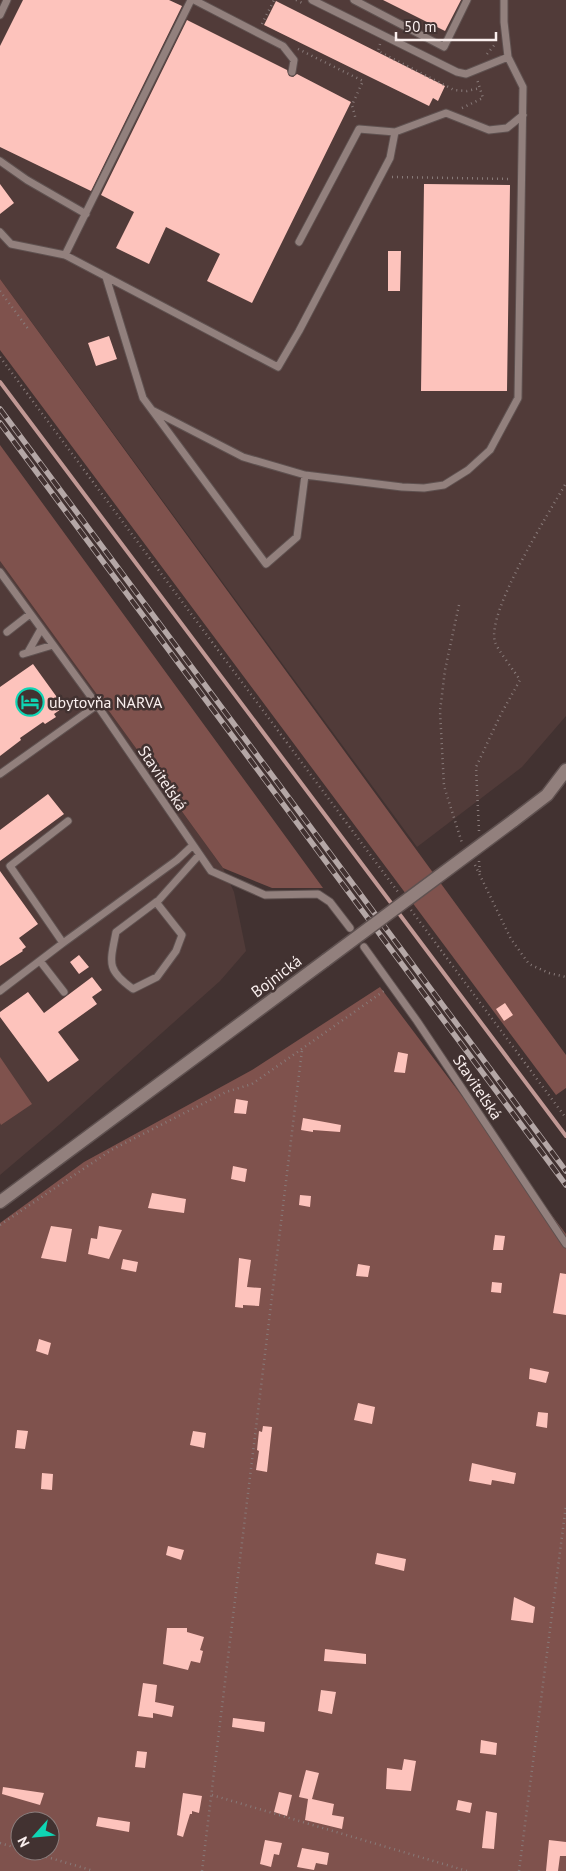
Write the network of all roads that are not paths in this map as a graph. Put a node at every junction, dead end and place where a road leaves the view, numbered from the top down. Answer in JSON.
{"nodes":[{"id":1,"x":7,"y":0,"type":"edge"},
{"id":2,"x":192,"y":0,"type":"edge"},
{"id":3,"x":354,"y":0,"type":"edge"},
{"id":4,"x":467,"y":0,"type":"edge"},
{"id":5,"x":504,"y":0,"type":"edge"},
{"id":6,"x":308,"y":2,"type":"edge"},
{"id":7,"x":0,"y":15,"type":"edge"},
{"id":8,"x":508,"y":57,"type":"junction"},
{"id":9,"x":292,"y":72,"type":"dead end"},
{"id":10,"x":523,"y":114,"type":"junction"},
{"id":11,"x":395,"y":132,"type":"junction"},
{"id":12,"x":0,"y":160,"type":"edge"},
{"id":13,"x":86,"y":214,"type":"junction"},
{"id":14,"x":0,"y":232,"type":"edge"},
{"id":15,"x":299,"y":242,"type":"dead end"},
{"id":16,"x":65,"y":254,"type":"junction"},
{"id":17,"x":106,"y":277,"type":"junction"},
{"id":18,"x":152,"y":410,"type":"junction"},
{"id":19,"x":305,"y":475,"type":"junction"},
{"id":20,"x":0,"y":572,"type":"edge"},
{"id":21,"x":30,"y":614,"type":"junction"},
{"id":22,"x":41,"y":628,"type":"junction"},
{"id":23,"x":7,"y":632,"type":"dead end"},
{"id":24,"x":53,"y":645,"type":"junction"},
{"id":25,"x":97,"y":705,"type":"junction"},
{"id":26,"x":566,"y":770,"type":"edge"},
{"id":27,"x":0,"y":774,"type":"edge"},
{"id":28,"x":68,"y":821,"type":"dead end"},
{"id":29,"x":192,"y":846,"type":"junction"},
{"id":30,"x":199,"y":855,"type":"junction"},
{"id":31,"x":156,"y":902,"type":"junction"},
{"id":32,"x":350,"y":928,"type":"dead end"},
{"id":33,"x":64,"y":943,"type":"junction"},
{"id":34,"x":364,"y":947,"type":"dead end"},
{"id":35,"x":40,"y":961,"type":"junction"},
{"id":36,"x":0,"y":991,"type":"edge"},
{"id":37,"x":64,"y":992,"type":"dead end"},
{"id":38,"x":0,"y":1202,"type":"edge"},
{"id":39,"x":566,"y":1244,"type":"edge"}],
"edges":[{"from":1,"to":7,"type":"lane"},
{"from":2,"to":9,"type":"lane"},
{"from":2,"to":13,"type":"lane"},
{"from":3,"to":4,"type":"lane"},
{"from":5,"to":8,"type":"lane"},
{"from":6,"to":8,"type":"lane"},
{"from":8,"to":10,"type":"lane"},
{"from":10,"to":11,"type":"lane"},
{"from":10,"to":19,"type":"lane"},
{"from":11,"to":15,"type":"lane"},
{"from":11,"to":17,"type":"lane"},
{"from":12,"to":13,"type":"lane"},
{"from":13,"to":16,"type":"lane"},
{"from":14,"to":16,"type":"lane"},
{"from":16,"to":17,"type":"lane"},
{"from":17,"to":18,"type":"lane"},
{"from":18,"to":19,"type":"lane"},
{"from":18,"to":19,"type":"lane"},
{"from":20,"to":21,"type":"lane","name":"Staviteľská"},
{"from":21,"to":22,"type":"lane","name":"Staviteľská"},
{"from":21,"to":23,"type":"lane"},
{"from":22,"to":24,"type":"lane","name":"Staviteľská"},
{"from":22,"to":24,"type":"lane"},
{"from":24,"to":25,"type":"lane","name":"Staviteľská"},
{"from":25,"to":27,"type":"lane"},
{"from":25,"to":29,"type":"lane","name":"Staviteľská"},
{"from":26,"to":38,"type":"street","name":"Bojnická","bridge":true},
{"from":28,"to":33,"type":"lane"},
{"from":29,"to":30,"type":"lane","name":"Staviteľská"},
{"from":29,"to":33,"type":"lane"},
{"from":30,"to":31,"type":"lane"},
{"from":30,"to":32,"type":"lane","name":"Staviteľská"},
{"from":31,"to":31,"type":"lane"},
{"from":33,"to":35,"type":"lane"},
{"from":34,"to":39,"type":"lane","name":"Staviteľská"},
{"from":35,"to":36,"type":"lane"},
{"from":35,"to":37,"type":"lane"}]}
